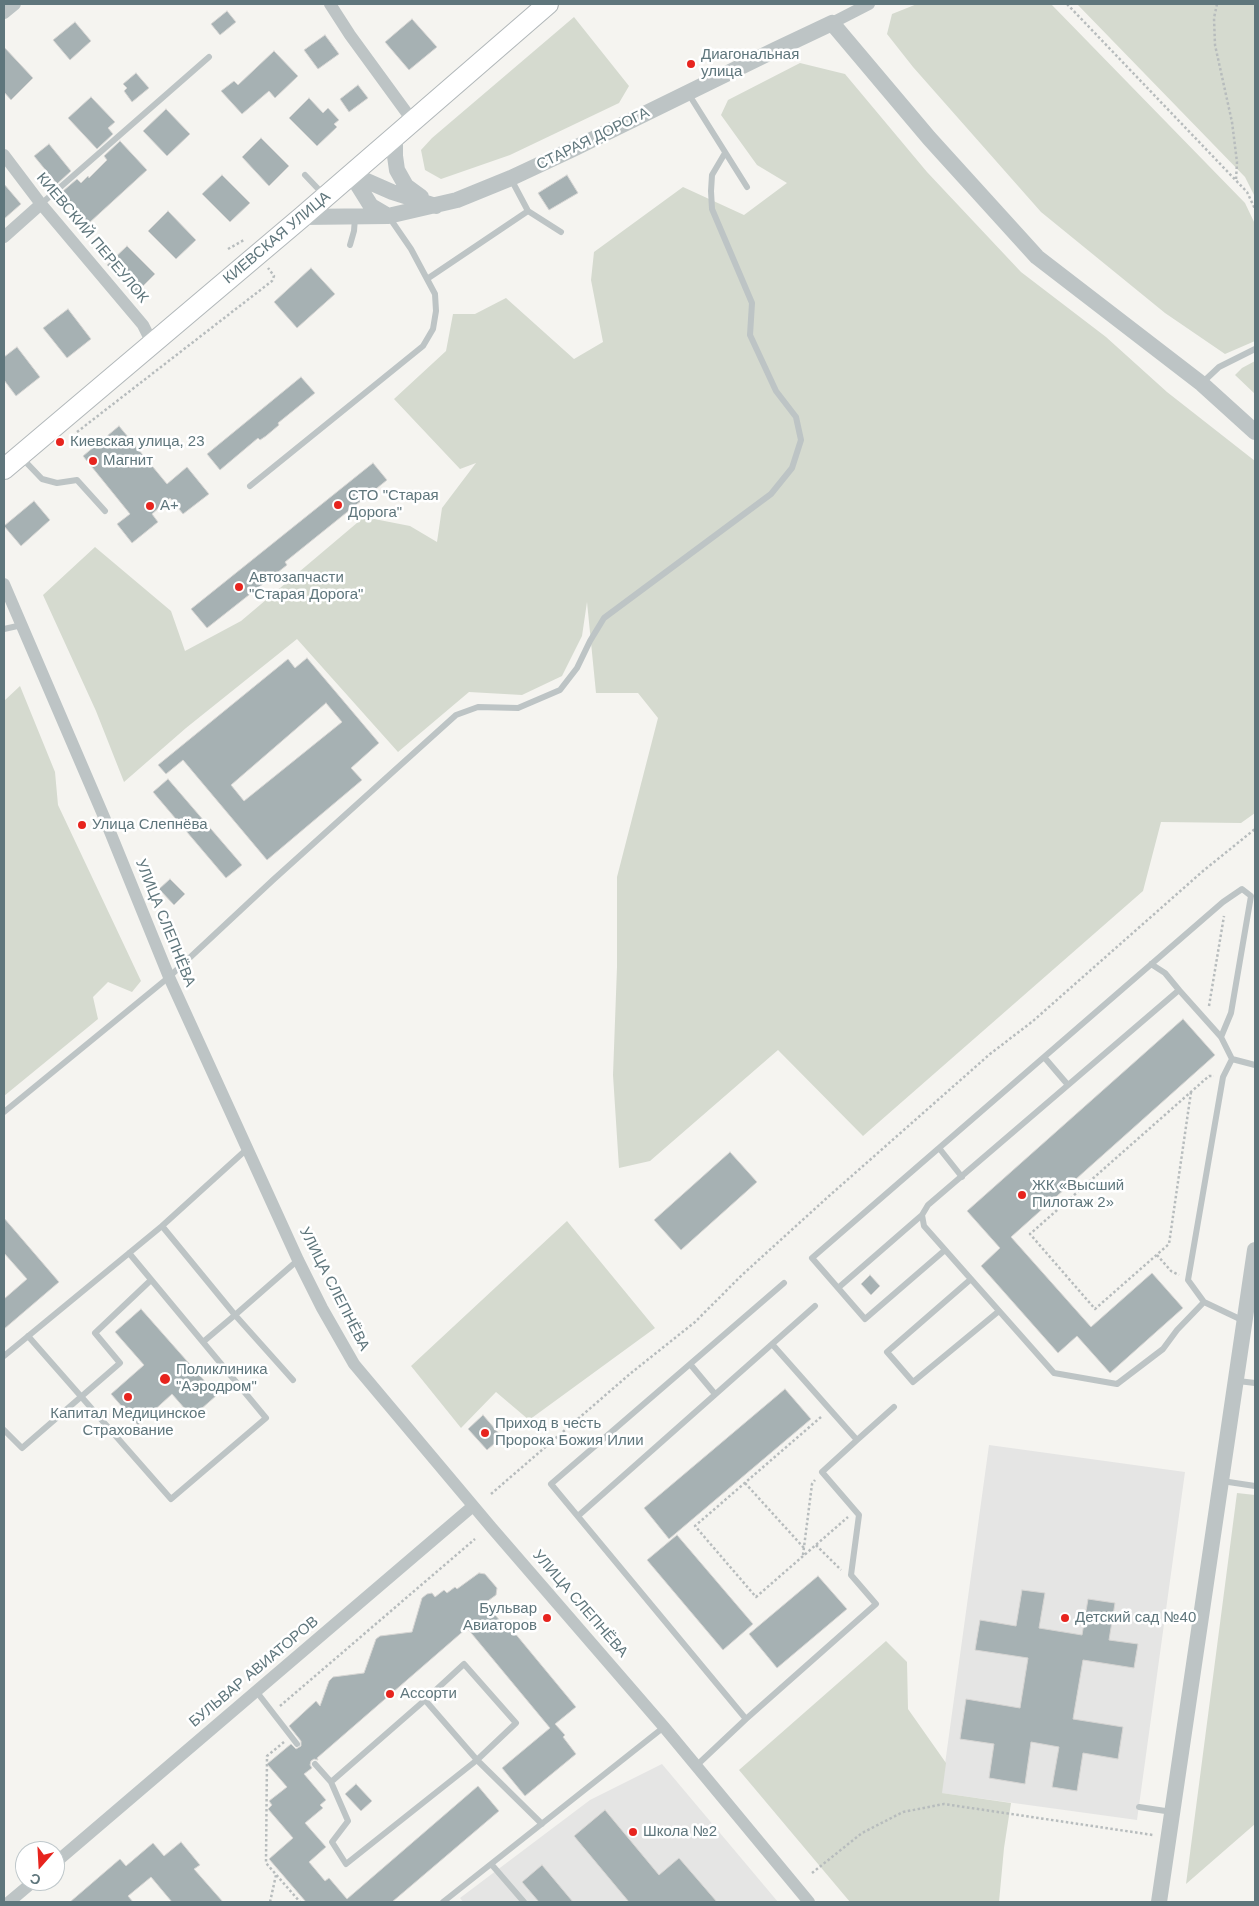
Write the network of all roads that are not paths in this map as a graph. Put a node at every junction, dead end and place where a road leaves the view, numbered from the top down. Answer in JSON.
{"nodes":[{"id":1,"x":15,"y":4,"type":"edge"},
{"id":2,"x":330,"y":4,"type":"edge"},
{"id":3,"x":548,"y":4,"type":"edge"},
{"id":4,"x":869,"y":4,"type":"edge"},
{"id":5,"x":4,"y":13,"type":"edge"},
{"id":6,"x":832,"y":23,"type":"junction"},
{"id":7,"x":208,"y":56,"type":"dead end"},
{"id":8,"x":688,"y":93,"type":"junction"},
{"id":9,"x":412,"y":120,"type":"junction"},
{"id":10,"x":395,"y":135,"type":"junction"},
{"id":11,"x":725,"y":153,"type":"junction"},
{"id":12,"x":4,"y":155,"type":"edge"},
{"id":13,"x":351,"y":174,"type":"junction"},
{"id":14,"x":305,"y":175,"type":"dead end"},
{"id":15,"x":510,"y":178,"type":"junction"},
{"id":16,"x":747,"y":187,"type":"dead end"},
{"id":17,"x":326,"y":196,"type":"junction"},
{"id":18,"x":41,"y":204,"type":"junction"},
{"id":19,"x":436,"y":206,"type":"junction"},
{"id":20,"x":528,"y":212,"type":"junction"},
{"id":21,"x":355,"y":216,"type":"junction"},
{"id":22,"x":388,"y":216,"type":"junction"},
{"id":23,"x":302,"y":217,"type":"junction"},
{"id":24,"x":562,"y":232,"type":"dead end"},
{"id":25,"x":4,"y":236,"type":"edge"},
{"id":26,"x":350,"y":245,"type":"dead end"},
{"id":27,"x":426,"y":279,"type":"junction"},
{"id":28,"x":152,"y":342,"type":"junction"},
{"id":29,"x":1255,"y":350,"type":"edge"},
{"id":30,"x":1202,"y":384,"type":"junction"},
{"id":31,"x":1255,"y":432,"type":"edge"},
{"id":32,"x":20,"y":456,"type":"junction"},
{"id":33,"x":4,"y":470,"type":"edge"},
{"id":34,"x":250,"y":486,"type":"dead end"},
{"id":35,"x":106,"y":511,"type":"dead end"},
{"id":36,"x":4,"y":584,"type":"edge"},
{"id":37,"x":22,"y":625,"type":"junction"},
{"id":38,"x":4,"y":629,"type":"edge"},
{"id":39,"x":1151,"y":964,"type":"junction"},
{"id":40,"x":169,"y":977,"type":"junction"},
{"id":41,"x":1179,"y":990,"type":"junction"},
{"id":42,"x":1221,"y":1037,"type":"junction"},
{"id":43,"x":1044,"y":1057,"type":"junction"},
{"id":44,"x":1232,"y":1059,"type":"junction"},
{"id":45,"x":1255,"y":1065,"type":"edge"},
{"id":46,"x":1068,"y":1085,"type":"junction"},
{"id":47,"x":4,"y":1112,"type":"edge"},
{"id":48,"x":939,"y":1148,"type":"junction"},
{"id":49,"x":247,"y":1149,"type":"junction"},
{"id":50,"x":962,"y":1176,"type":"junction"},
{"id":51,"x":922,"y":1215,"type":"junction"},
{"id":52,"x":162,"y":1226,"type":"junction"},
{"id":53,"x":945,"y":1250,"type":"junction"},
{"id":54,"x":1255,"y":1250,"type":"edge"},
{"id":55,"x":129,"y":1253,"type":"junction"},
{"id":56,"x":298,"y":1260,"type":"junction"},
{"id":57,"x":1254,"y":1275,"type":"edge"},
{"id":58,"x":971,"y":1279,"type":"junction"},
{"id":59,"x":151,"y":1280,"type":"junction"},
{"id":60,"x":784,"y":1282,"type":"dead end"},
{"id":61,"x":838,"y":1288,"type":"junction"},
{"id":62,"x":1204,"y":1302,"type":"junction"},
{"id":63,"x":815,"y":1306,"type":"dead end"},
{"id":64,"x":998,"y":1311,"type":"junction"},
{"id":65,"x":236,"y":1315,"type":"junction"},
{"id":66,"x":1245,"y":1322,"type":"junction"},
{"id":67,"x":28,"y":1336,"type":"junction"},
{"id":68,"x":203,"y":1342,"type":"junction"},
{"id":69,"x":772,"y":1344,"type":"junction"},
{"id":70,"x":4,"y":1356,"type":"edge"},
{"id":71,"x":690,"y":1364,"type":"junction"},
{"id":72,"x":293,"y":1380,"type":"dead end"},
{"id":73,"x":1236,"y":1381,"type":"junction"},
{"id":74,"x":1255,"y":1383,"type":"edge"},
{"id":75,"x":716,"y":1394,"type":"junction"},
{"id":76,"x":82,"y":1398,"type":"junction"},
{"id":77,"x":894,"y":1407,"type":"dead end"},
{"id":78,"x":4,"y":1430,"type":"edge"},
{"id":79,"x":857,"y":1440,"type":"junction"},
{"id":80,"x":1222,"y":1481,"type":"junction"},
{"id":81,"x":1255,"y":1486,"type":"edge"},
{"id":82,"x":474,"y":1506,"type":"junction"},
{"id":83,"x":578,"y":1516,"type":"junction"},
{"id":84,"x":256,"y":1691,"type":"junction"},
{"id":85,"x":425,"y":1700,"type":"junction"},
{"id":86,"x":746,"y":1719,"type":"junction"},
{"id":87,"x":664,"y":1727,"type":"junction"},
{"id":88,"x":297,"y":1744,"type":"dead end"},
{"id":89,"x":478,"y":1760,"type":"junction"},
{"id":90,"x":315,"y":1764,"type":"dead end"},
{"id":91,"x":696,"y":1766,"type":"junction"},
{"id":92,"x":331,"y":1782,"type":"junction"},
{"id":93,"x":1139,"y":1807,"type":"dead end"},
{"id":94,"x":1173,"y":1812,"type":"junction"},
{"id":95,"x":542,"y":1824,"type":"junction"},
{"id":96,"x":65,"y":1854,"type":"edge"},
{"id":97,"x":492,"y":1865,"type":"junction"},
{"id":98,"x":22,"y":1891,"type":"edge"},
{"id":99,"x":9,"y":1902,"type":"edge"},
{"id":100,"x":443,"y":1902,"type":"edge"},
{"id":101,"x":524,"y":1902,"type":"edge"},
{"id":102,"x":809,"y":1902,"type":"edge"},
{"id":103,"x":1160,"y":1902,"type":"edge"}],
"edges":[{"from":1,"to":5,"type":"street"},
{"from":2,"to":9,"type":"street"},
{"from":3,"to":9,"type":"main road","name":"КИЕВСКАЯ УЛИЦА"},
{"from":4,"to":6,"type":"street","name":"СТАРАЯ ДОРОГА"},
{"from":6,"to":8,"type":"street","name":"СТАРАЯ ДОРОГА"},
{"from":6,"to":30,"type":"street"},
{"from":7,"to":18,"type":"lane"},
{"from":8,"to":11,"type":"lane"},
{"from":8,"to":15,"type":"street","name":"СТАРАЯ ДОРОГА"},
{"from":9,"to":10,"type":"main road","name":"КИЕВСКАЯ УЛИЦА"},
{"from":10,"to":13,"type":"main road","name":"КИЕВСКАЯ УЛИЦА"},
{"from":10,"to":19,"type":"street"},
{"from":11,"to":16,"type":"lane"},
{"from":11,"to":40,"type":"lane"},
{"from":12,"to":18,"type":"street","name":"КИЕВСКИЙ ПЕРЕУЛОК"},
{"from":13,"to":17,"type":"main road","name":"КИЕВСКАЯ УЛИЦА"},
{"from":13,"to":19,"type":"street"},
{"from":13,"to":22,"type":"street"},
{"from":14,"to":17,"type":"lane"},
{"from":15,"to":19,"type":"street","name":"СТАРАЯ ДОРОГА"},
{"from":15,"to":20,"type":"lane"},
{"from":17,"to":23,"type":"main road","name":"КИЕВСКАЯ УЛИЦА"},
{"from":18,"to":25,"type":"street"},
{"from":18,"to":28,"type":"street","name":"КИЕВСКИЙ ПЕРЕУЛОК"},
{"from":19,"to":22,"type":"street","name":"СТАРАЯ ДОРОГА"},
{"from":20,"to":24,"type":"lane"},
{"from":20,"to":27,"type":"lane"},
{"from":21,"to":22,"type":"street","name":"СТАРАЯ ДОРОГА"},
{"from":21,"to":23,"type":"street","name":"СТАРАЯ ДОРОГА"},
{"from":21,"to":26,"type":"lane"},
{"from":22,"to":27,"type":"lane"},
{"from":23,"to":28,"type":"main road","name":"КИЕВСКАЯ УЛИЦА"},
{"from":27,"to":34,"type":"lane"},
{"from":28,"to":32,"type":"main road","name":"КИЕВСКАЯ УЛИЦА"},
{"from":29,"to":30,"type":"lane"},
{"from":30,"to":31,"type":"street"},
{"from":32,"to":33,"type":"main road","name":"КИЕВСКАЯ УЛИЦА"},
{"from":32,"to":35,"type":"lane"},
{"from":36,"to":37,"type":"street","name":"УЛИЦА СЛЕПНЁВА"},
{"from":37,"to":38,"type":"lane"},
{"from":37,"to":40,"type":"street","name":"УЛИЦА СЛЕПНЁВА"},
{"from":39,"to":41,"type":"lane"},
{"from":39,"to":42,"type":"lane"},
{"from":39,"to":43,"type":"lane"},
{"from":40,"to":47,"type":"lane"},
{"from":40,"to":49,"type":"street","name":"УЛИЦА СЛЕПНЁВА"},
{"from":41,"to":42,"type":"lane"},
{"from":41,"to":46,"type":"lane"},
{"from":42,"to":44,"type":"lane"},
{"from":43,"to":46,"type":"lane"},
{"from":43,"to":48,"type":"lane"},
{"from":44,"to":45,"type":"lane"},
{"from":44,"to":62,"type":"lane"},
{"from":46,"to":50,"type":"lane"},
{"from":48,"to":50,"type":"lane"},
{"from":48,"to":61,"type":"lane"},
{"from":49,"to":52,"type":"lane"},
{"from":49,"to":56,"type":"street","name":"УЛИЦА СЛЕПНЁВА"},
{"from":50,"to":51,"type":"lane"},
{"from":51,"to":53,"type":"lane"},
{"from":51,"to":61,"type":"lane"},
{"from":52,"to":55,"type":"lane"},
{"from":52,"to":65,"type":"lane"},
{"from":53,"to":58,"type":"lane"},
{"from":53,"to":61,"type":"lane"},
{"from":54,"to":57,"type":"street"},
{"from":55,"to":59,"type":"lane"},
{"from":55,"to":67,"type":"lane"},
{"from":56,"to":65,"type":"lane"},
{"from":56,"to":82,"type":"street","name":"УЛИЦА СЛЕПНЁВА"},
{"from":57,"to":66,"type":"street"},
{"from":58,"to":64,"type":"lane"},
{"from":58,"to":64,"type":"lane"},
{"from":59,"to":68,"type":"lane"},
{"from":59,"to":76,"type":"lane"},
{"from":60,"to":71,"type":"lane"},
{"from":62,"to":64,"type":"lane"},
{"from":62,"to":66,"type":"lane"},
{"from":63,"to":69,"type":"lane"},
{"from":65,"to":68,"type":"lane"},
{"from":65,"to":72,"type":"lane"},
{"from":66,"to":73,"type":"street"},
{"from":67,"to":70,"type":"lane"},
{"from":67,"to":76,"type":"lane"},
{"from":68,"to":76,"type":"lane"},
{"from":69,"to":75,"type":"lane"},
{"from":69,"to":79,"type":"lane"},
{"from":71,"to":75,"type":"lane"},
{"from":71,"to":83,"type":"lane"},
{"from":73,"to":74,"type":"lane"},
{"from":73,"to":80,"type":"street"},
{"from":75,"to":83,"type":"lane"},
{"from":76,"to":78,"type":"lane"},
{"from":77,"to":79,"type":"lane"},
{"from":79,"to":86,"type":"lane"},
{"from":80,"to":81,"type":"lane"},
{"from":80,"to":94,"type":"street"},
{"from":82,"to":84,"type":"street","name":"БУЛЬВАР АВИАТОРОВ"},
{"from":82,"to":87,"type":"street","name":"УЛИЦА СЛЕПНЁВА"},
{"from":83,"to":86,"type":"lane"},
{"from":84,"to":88,"type":"lane"},
{"from":84,"to":96,"type":"street","name":"БУЛЬВАР АВИАТОРОВ"},
{"from":85,"to":89,"type":"lane"},
{"from":85,"to":89,"type":"lane"},
{"from":85,"to":92,"type":"lane"},
{"from":86,"to":91,"type":"lane"},
{"from":87,"to":91,"type":"street","name":"УЛИЦА СЛЕПНЁВА"},
{"from":87,"to":95,"type":"lane"},
{"from":89,"to":92,"type":"lane"},
{"from":89,"to":95,"type":"lane"},
{"from":90,"to":92,"type":"lane"},
{"from":91,"to":102,"type":"street","name":"УЛИЦА СЛЕПНЁВА"},
{"from":93,"to":94,"type":"lane"},
{"from":94,"to":103,"type":"street"},
{"from":95,"to":97,"type":"lane"},
{"from":97,"to":100,"type":"lane"},
{"from":97,"to":101,"type":"lane"},
{"from":98,"to":99,"type":"street"}]}
